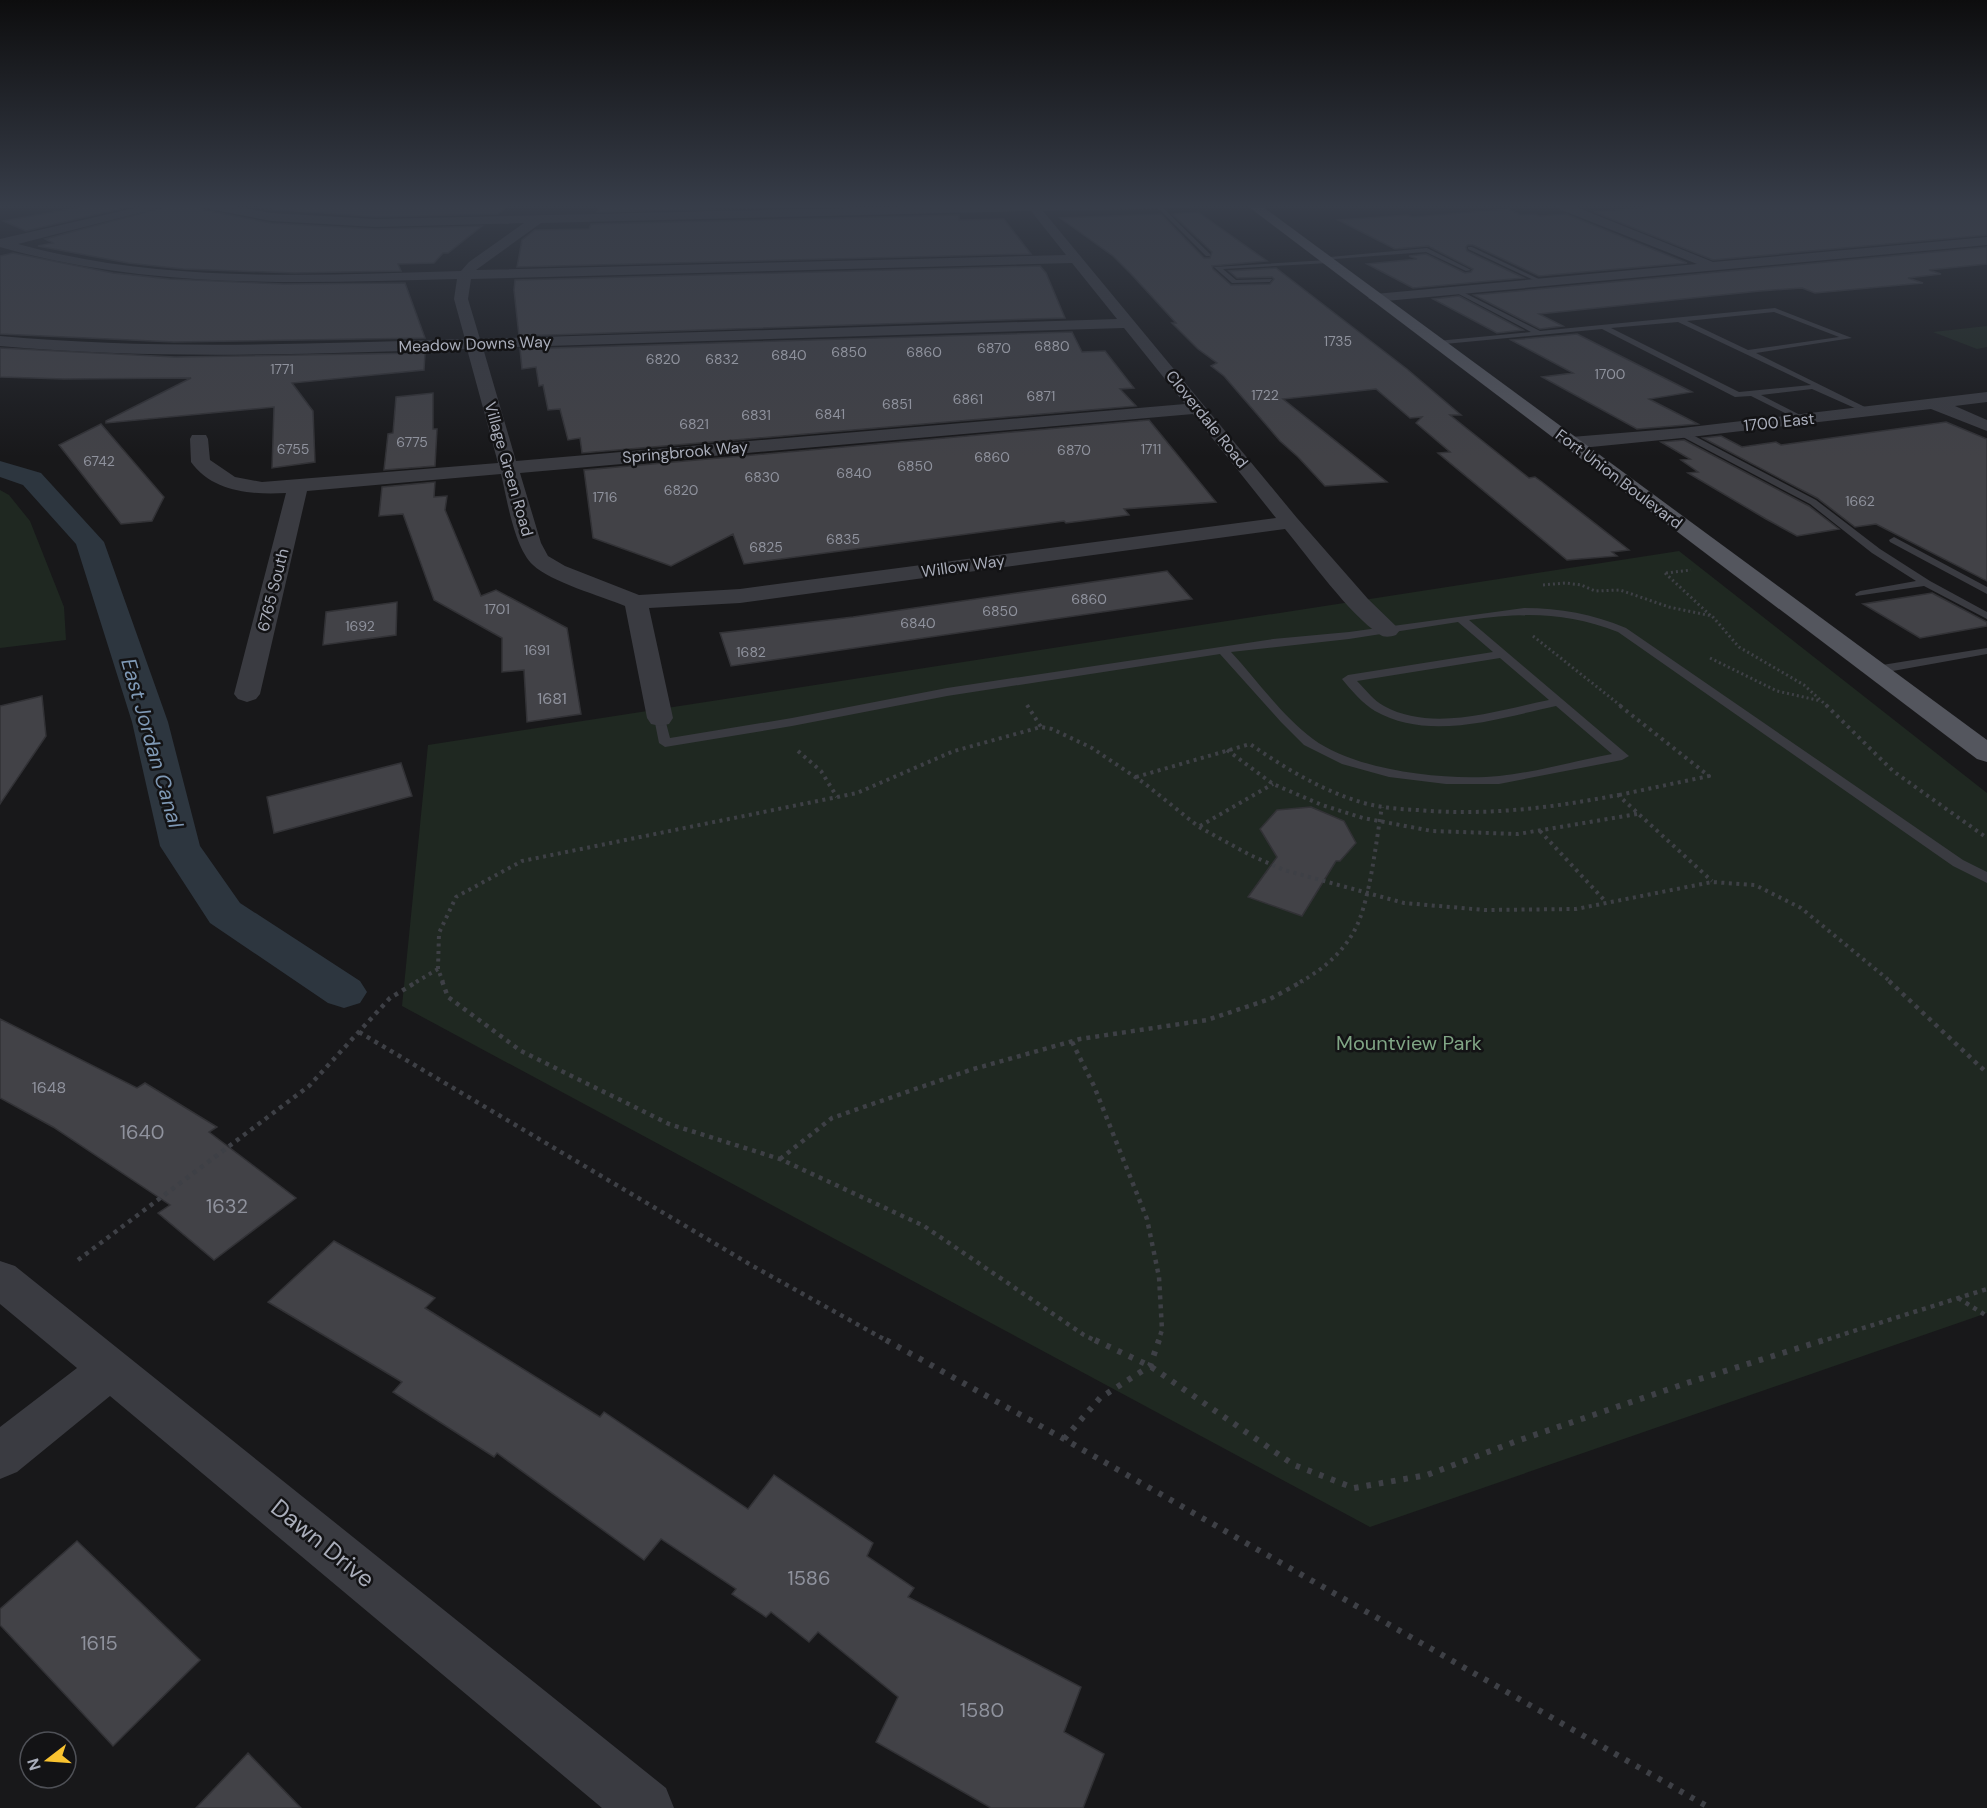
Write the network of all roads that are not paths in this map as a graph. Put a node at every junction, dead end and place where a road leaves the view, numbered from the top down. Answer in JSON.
{"nodes":[{"id":1,"x":462,"y":288,"type":"edge"},
{"id":2,"x":1101,"y":288,"type":"edge"},
{"id":3,"x":1362,"y":288,"type":"edge"},
{"id":4,"x":1473,"y":288,"type":"edge"},
{"id":5,"x":1455,"y":290,"type":"junction"},
{"id":6,"x":1375,"y":298,"type":"junction"},
{"id":7,"x":1679,"y":320,"type":"junction"},
{"id":8,"x":1130,"y":323,"type":"junction"},
{"id":9,"x":1604,"y":327,"type":"junction"},
{"id":10,"x":1539,"y":333,"type":"junction"},
{"id":11,"x":0,"y":341,"type":"edge"},
{"id":12,"x":1437,"y":343,"type":"junction"},
{"id":13,"x":474,"y":344,"type":"junction"},
{"id":14,"x":1747,"y":352,"type":"junction"},
{"id":15,"x":1814,"y":387,"type":"junction"},
{"id":16,"x":1752,"y":394,"type":"junction"},
{"id":17,"x":1987,"y":397,"type":"edge"},
{"id":18,"x":1934,"y":403,"type":"junction"},
{"id":19,"x":1198,"y":408,"type":"junction"},
{"id":20,"x":1869,"y":411,"type":"junction"},
{"id":21,"x":1804,"y":419,"type":"junction"},
{"id":22,"x":1987,"y":426,"type":"edge"},
{"id":23,"x":1682,"y":433,"type":"junction"},
{"id":24,"x":199,"y":439,"type":"dead end"},
{"id":25,"x":1571,"y":442,"type":"junction"},
{"id":26,"x":508,"y":467,"type":"junction"},
{"id":27,"x":298,"y":486,"type":"junction"},
{"id":28,"x":1290,"y":522,"type":"junction"},
{"id":29,"x":1894,"y":540,"type":"dead end"},
{"id":30,"x":1926,"y":583,"type":"junction"},
{"id":31,"x":1987,"y":591,"type":"edge"},
{"id":32,"x":1860,"y":594,"type":"dead end"},
{"id":33,"x":636,"y":602,"type":"junction"},
{"id":34,"x":1987,"y":616,"type":"edge"},
{"id":35,"x":1461,"y":619,"type":"junction"},
{"id":36,"x":1388,"y":630,"type":"junction"},
{"id":37,"x":1224,"y":651,"type":"junction"},
{"id":38,"x":1987,"y":651,"type":"edge"},
{"id":39,"x":1502,"y":654,"type":"junction"},
{"id":40,"x":1876,"y":670,"type":"junction"},
{"id":41,"x":247,"y":694,"type":"dead end"},
{"id":42,"x":1559,"y":702,"type":"junction"},
{"id":43,"x":660,"y":718,"type":"joint"},
{"id":44,"x":1987,"y":753,"type":"edge"},
{"id":45,"x":1987,"y":878,"type":"edge"},
{"id":46,"x":0,"y":1279,"type":"edge"},
{"id":47,"x":110,"y":1369,"type":"junction"},
{"id":48,"x":0,"y":1456,"type":"edge"},
{"id":49,"x":646,"y":1808,"type":"edge"}],
"edges":[{"from":1,"to":13,"type":"street","name":"Village Green Road"},
{"from":2,"to":8,"type":"street","name":"Cloverdale Road"},
{"from":3,"to":6,"type":"main road","name":"Fort Union Boulevard"},
{"from":4,"to":5,"type":"street"},
{"from":5,"to":6,"type":"street"},
{"from":5,"to":10,"type":"lane"},
{"from":6,"to":12,"type":"main road","name":"Fort Union Boulevard"},
{"from":7,"to":9,"type":"lane"},
{"from":7,"to":14,"type":"lane"},
{"from":7,"to":14,"type":"lane"},
{"from":8,"to":13,"type":"street","name":"Meadow Downs Way"},
{"from":8,"to":19,"type":"street","name":"Cloverdale Road"},
{"from":9,"to":10,"type":"lane"},
{"from":9,"to":16,"type":"lane"},
{"from":10,"to":12,"type":"lane"},
{"from":11,"to":13,"type":"street","name":"Meadow Downs Way"},
{"from":12,"to":25,"type":"main road","name":"Fort Union Boulevard"},
{"from":13,"to":26,"type":"street","name":"Village Green Road"},
{"from":14,"to":15,"type":"lane"},
{"from":15,"to":16,"type":"lane"},
{"from":15,"to":20,"type":"lane"},
{"from":16,"to":21,"type":"lane"},
{"from":17,"to":18,"type":"street","name":"1700 East"},
{"from":18,"to":20,"type":"street","name":"1700 East"},
{"from":18,"to":22,"type":"street"},
{"from":19,"to":26,"type":"street","name":"Springbrook Way"},
{"from":19,"to":28,"type":"street","name":"Cloverdale Road"},
{"from":20,"to":21,"type":"street","name":"1700 East"},
{"from":21,"to":23,"type":"street","name":"1700 East"},
{"from":23,"to":25,"type":"street","name":"1700 East"},
{"from":23,"to":30,"type":"lane"},
{"from":24,"to":27,"type":"street","name":"Springbrook Way"},
{"from":25,"to":40,"type":"main road","name":"Fort Union Boulevard"},
{"from":26,"to":27,"type":"street","name":"Springbrook Way"},
{"from":26,"to":33,"type":"street","name":"Village Green Road"},
{"from":27,"to":41,"type":"street","name":"6765 South"},
{"from":28,"to":33,"type":"street","name":"Willow Way"},
{"from":28,"to":36,"type":"street","name":"Cloverdale Road"},
{"from":29,"to":31,"type":"lane"},
{"from":30,"to":32,"type":"lane"},
{"from":30,"to":34,"type":"lane"},
{"from":33,"to":43,"type":"street"},
{"from":35,"to":36,"type":"lane"},
{"from":35,"to":39,"type":"lane"},
{"from":35,"to":45,"type":"lane"},
{"from":36,"to":37,"type":"lane"},
{"from":37,"to":42,"type":"lane"},
{"from":37,"to":43,"type":"lane"},
{"from":38,"to":40,"type":"lane"},
{"from":39,"to":42,"type":"lane"},
{"from":39,"to":42,"type":"lane"},
{"from":40,"to":44,"type":"main road","name":"Fort Union Boulevard"},
{"from":46,"to":47,"type":"street","name":"Dawn Drive"},
{"from":47,"to":48,"type":"street"},
{"from":47,"to":49,"type":"street","name":"Dawn Drive"}]}
